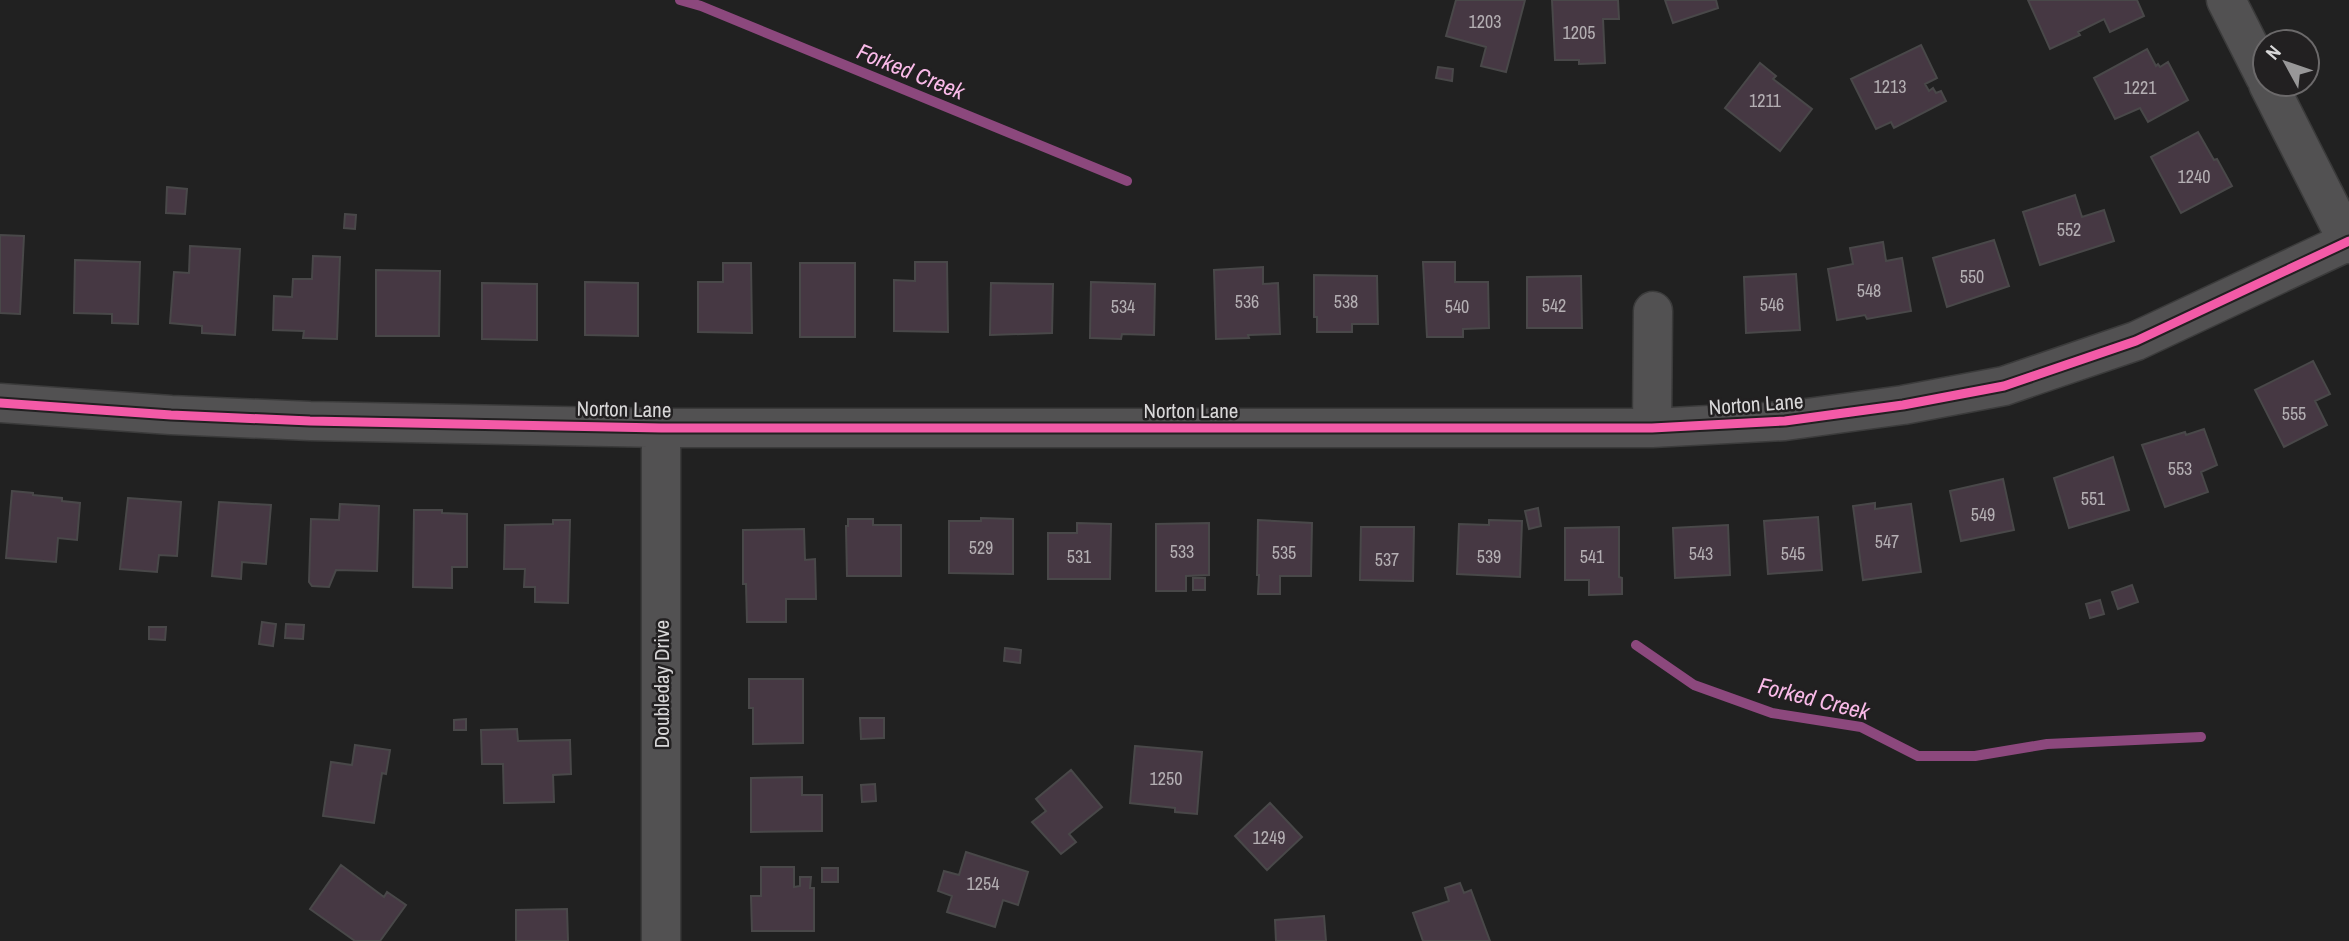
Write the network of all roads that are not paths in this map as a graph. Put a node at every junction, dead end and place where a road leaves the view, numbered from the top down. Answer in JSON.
{"nodes":[{"id":1,"x":2226,"y":0,"type":"edge"},
{"id":2,"x":2251,"y":49,"type":"edge"},
{"id":3,"x":2275,"y":98,"type":"edge"},
{"id":4,"x":2349,"y":242,"type":"edge"},
{"id":5,"x":1653,"y":311,"type":"dead end"},
{"id":6,"x":0,"y":403,"type":"edge"},
{"id":7,"x":661,"y":428,"type":"junction"},
{"id":8,"x":1652,"y":428,"type":"junction"},
{"id":9,"x":661,"y":941,"type":"edge"}],
"edges":[{"from":1,"to":2,"type":"street"},
{"from":3,"to":4,"type":"street"},
{"from":4,"to":8,"type":"street","name":"Norton Lane"},
{"from":5,"to":8,"type":"street"},
{"from":6,"to":7,"type":"street","name":"Norton Lane"},
{"from":7,"to":8,"type":"street","name":"Norton Lane"},
{"from":7,"to":9,"type":"street","name":"Doubleday Drive"}]}
